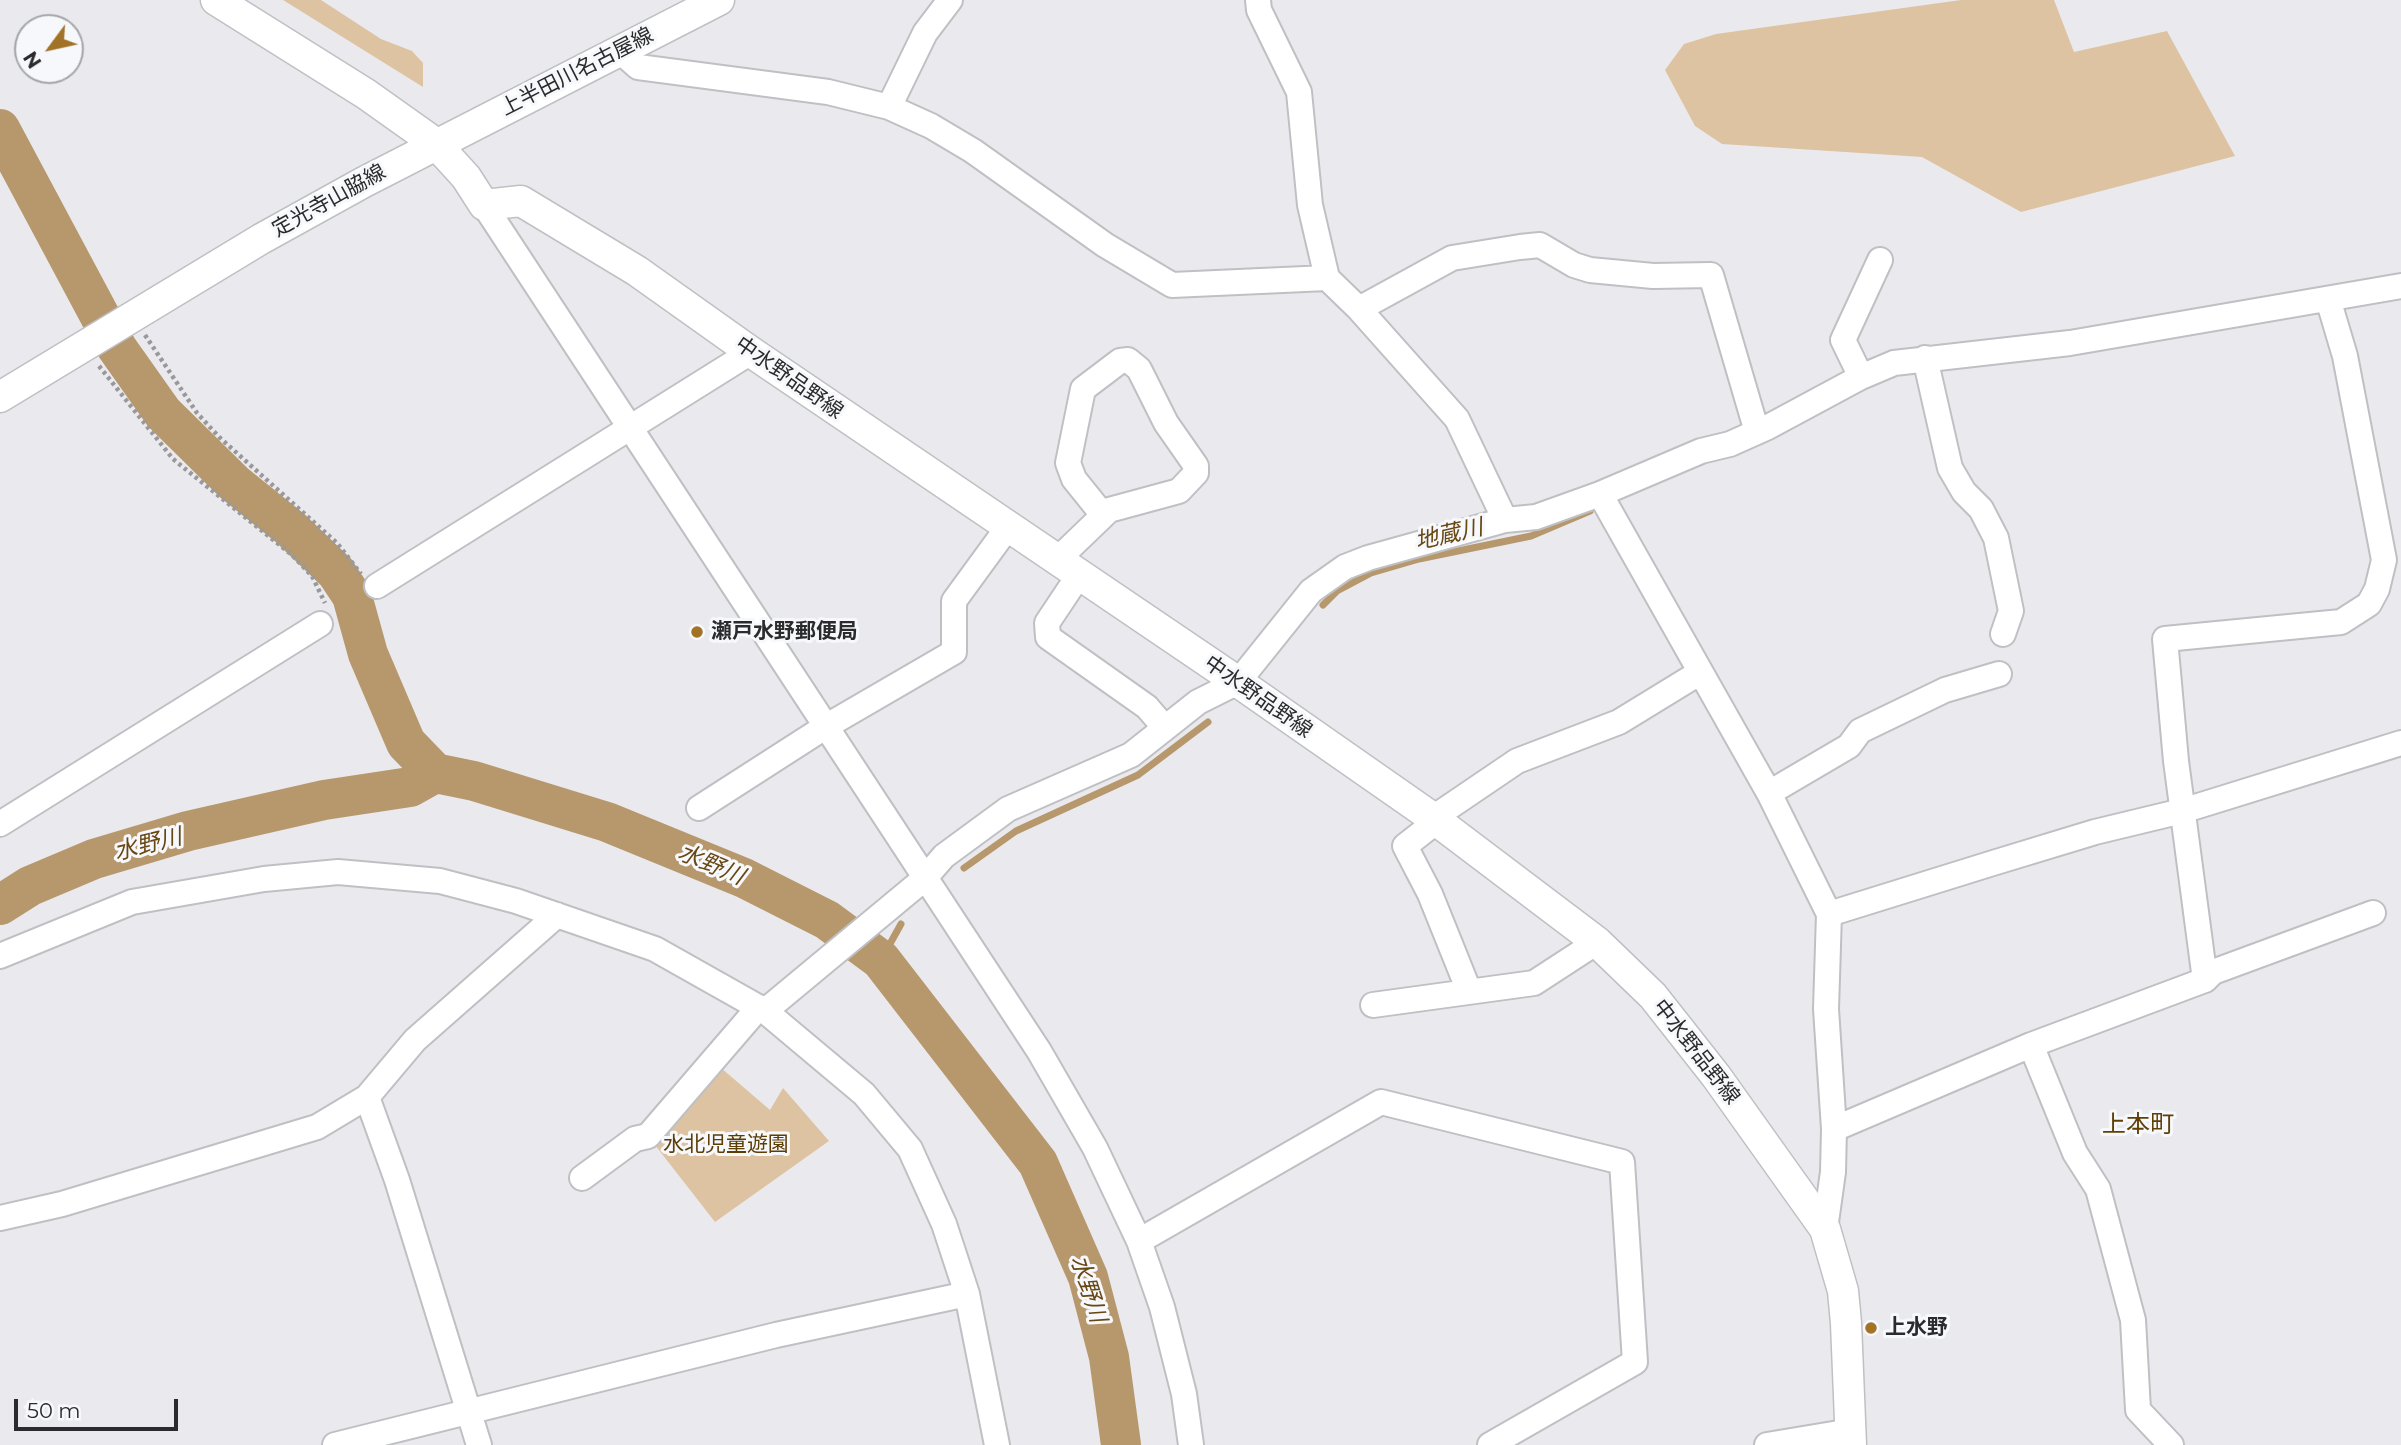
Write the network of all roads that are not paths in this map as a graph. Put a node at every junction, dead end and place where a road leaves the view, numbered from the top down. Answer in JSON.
{"nodes":[{"id":1,"x":216,"y":0,"type":"edge"},
{"id":2,"x":719,"y":0,"type":"edge"},
{"id":3,"x":950,"y":0,"type":"edge"},
{"id":4,"x":1258,"y":0,"type":"edge"},
{"id":5,"x":620,"y":51,"type":"junction"},
{"id":6,"x":890,"y":107,"type":"junction"},
{"id":7,"x":435,"y":143,"type":"junction"},
{"id":8,"x":484,"y":205,"type":"junction"},
{"id":9,"x":1880,"y":260,"type":"dead end"},
{"id":10,"x":1327,"y":278,"type":"junction"},
{"id":11,"x":2401,"y":285,"type":"edge"},
{"id":12,"x":2328,"y":299,"type":"junction"},
{"id":13,"x":1359,"y":309,"type":"junction"},
{"id":14,"x":751,"y":352,"type":"junction"},
{"id":15,"x":1925,"y":358,"type":"junction"},
{"id":16,"x":1861,"y":376,"type":"junction"},
{"id":17,"x":0,"y":397,"type":"edge"},
{"id":18,"x":629,"y":427,"type":"junction"},
{"id":19,"x":1757,"y":432,"type":"junction"},
{"id":20,"x":1600,"y":494,"type":"junction"},
{"id":21,"x":1102,"y":515,"type":"junction"},
{"id":22,"x":1505,"y":520,"type":"junction"},
{"id":23,"x":1008,"y":527,"type":"junction"},
{"id":24,"x":1068,"y":568,"type":"junction"},
{"id":25,"x":377,"y":586,"type":"road end"},
{"id":26,"x":320,"y":624,"type":"road end"},
{"id":27,"x":2003,"y":634,"type":"dead end"},
{"id":28,"x":1699,"y":673,"type":"junction"},
{"id":29,"x":1998,"y":674,"type":"dead end"},
{"id":30,"x":1238,"y":682,"type":"junction"},
{"id":31,"x":825,"y":727,"type":"junction"},
{"id":32,"x":1165,"y":728,"type":"junction"},
{"id":33,"x":2401,"y":743,"type":"edge"},
{"id":34,"x":1769,"y":793,"type":"junction"},
{"id":35,"x":699,"y":808,"type":"dead end"},
{"id":36,"x":2182,"y":811,"type":"junction"},
{"id":37,"x":1433,"y":818,"type":"junction"},
{"id":38,"x":0,"y":824,"type":"edge"},
{"id":39,"x":924,"y":879,"type":"junction"},
{"id":40,"x":2373,"y":913,"type":"dead end"},
{"id":41,"x":1829,"y":914,"type":"junction"},
{"id":42,"x":557,"y":915,"type":"junction"},
{"id":43,"x":1597,"y":942,"type":"junction"},
{"id":44,"x":0,"y":956,"type":"edge"},
{"id":45,"x":2205,"y":980,"type":"junction"},
{"id":46,"x":1469,"y":991,"type":"junction"},
{"id":47,"x":769,"y":1005,"type":"junction"},
{"id":48,"x":1373,"y":1005,"type":"dead end"},
{"id":49,"x":2031,"y":1045,"type":"junction"},
{"id":50,"x":367,"y":1097,"type":"junction"},
{"id":51,"x":1835,"y":1129,"type":"junction"},
{"id":52,"x":582,"y":1178,"type":"dead end"},
{"id":53,"x":0,"y":1218,"type":"edge"},
{"id":54,"x":1825,"y":1229,"type":"junction"},
{"id":55,"x":1139,"y":1241,"type":"junction"},
{"id":56,"x":967,"y":1294,"type":"junction"},
{"id":57,"x":471,"y":1413,"type":"junction"},
{"id":58,"x":1851,"y":1438,"type":"edge"},
{"id":59,"x":1504,"y":1441,"type":"edge"},
{"id":60,"x":335,"y":1445,"type":"edge"},
{"id":61,"x":479,"y":1445,"type":"edge"},
{"id":62,"x":997,"y":1445,"type":"edge"},
{"id":63,"x":1191,"y":1445,"type":"edge"},
{"id":64,"x":1767,"y":1445,"type":"edge"},
{"id":65,"x":2171,"y":1445,"type":"edge"}],
"edges":[{"from":1,"to":7,"type":"main road"},
{"from":2,"to":5,"type":"main road","name":"上半田川名古屋線"},
{"from":3,"to":6,"type":"street"},
{"from":4,"to":10,"type":"street"},
{"from":5,"to":6,"type":"street"},
{"from":5,"to":7,"type":"main road","name":"上半田川名古屋線"},
{"from":6,"to":10,"type":"street"},
{"from":7,"to":8,"type":"main road"},
{"from":7,"to":17,"type":"main road","name":"定光寺山脇線"},
{"from":8,"to":14,"type":"main road","name":"中水野品野線"},
{"from":8,"to":18,"type":"street"},
{"from":9,"to":16,"type":"street"},
{"from":10,"to":13,"type":"street"},
{"from":11,"to":12,"type":"street"},
{"from":12,"to":15,"type":"street"},
{"from":12,"to":36,"type":"street"},
{"from":13,"to":19,"type":"street"},
{"from":13,"to":22,"type":"street"},
{"from":14,"to":18,"type":"street"},
{"from":14,"to":23,"type":"main road","name":"中水野品野線"},
{"from":15,"to":16,"type":"street"},
{"from":15,"to":27,"type":"street"},
{"from":16,"to":19,"type":"street"},
{"from":18,"to":25,"type":"street"},
{"from":18,"to":31,"type":"street"},
{"from":19,"to":20,"type":"street"},
{"from":20,"to":22,"type":"street"},
{"from":20,"to":28,"type":"street"},
{"from":21,"to":21,"type":"street"},
{"from":21,"to":24,"type":"street"},
{"from":22,"to":30,"type":"street"},
{"from":23,"to":24,"type":"main road","name":"中水野品野線"},
{"from":23,"to":31,"type":"street"},
{"from":24,"to":30,"type":"main road","name":"中水野品野線"},
{"from":24,"to":32,"type":"street"},
{"from":26,"to":38,"type":"street"},
{"from":28,"to":34,"type":"street"},
{"from":28,"to":37,"type":"street"},
{"from":29,"to":34,"type":"street"},
{"from":30,"to":32,"type":"street"},
{"from":30,"to":37,"type":"main road","name":"中水野品野線"},
{"from":31,"to":35,"type":"street"},
{"from":31,"to":39,"type":"street"},
{"from":32,"to":39,"type":"street"},
{"from":33,"to":36,"type":"street"},
{"from":34,"to":41,"type":"street"},
{"from":36,"to":41,"type":"street"},
{"from":36,"to":45,"type":"street"},
{"from":37,"to":43,"type":"main road","name":"中水野品野線"},
{"from":37,"to":46,"type":"street"},
{"from":39,"to":47,"type":"street"},
{"from":39,"to":55,"type":"street"},
{"from":40,"to":45,"type":"street"},
{"from":41,"to":51,"type":"street"},
{"from":42,"to":44,"type":"street"},
{"from":42,"to":47,"type":"street"},
{"from":42,"to":50,"type":"street"},
{"from":43,"to":46,"type":"street"},
{"from":43,"to":54,"type":"main road","name":"中水野品野線"},
{"from":45,"to":49,"type":"street"},
{"from":46,"to":48,"type":"street"},
{"from":47,"to":52,"type":"street"},
{"from":47,"to":56,"type":"street"},
{"from":49,"to":51,"type":"street"},
{"from":49,"to":65,"type":"street"},
{"from":50,"to":53,"type":"street"},
{"from":50,"to":57,"type":"street"},
{"from":51,"to":54,"type":"street"},
{"from":54,"to":58,"type":"main road","name":"中水野品野線"},
{"from":55,"to":59,"type":"street"},
{"from":55,"to":63,"type":"street"},
{"from":56,"to":57,"type":"street"},
{"from":56,"to":62,"type":"street"},
{"from":57,"to":60,"type":"street"},
{"from":57,"to":61,"type":"street"},
{"from":58,"to":64,"type":"street"}]}
